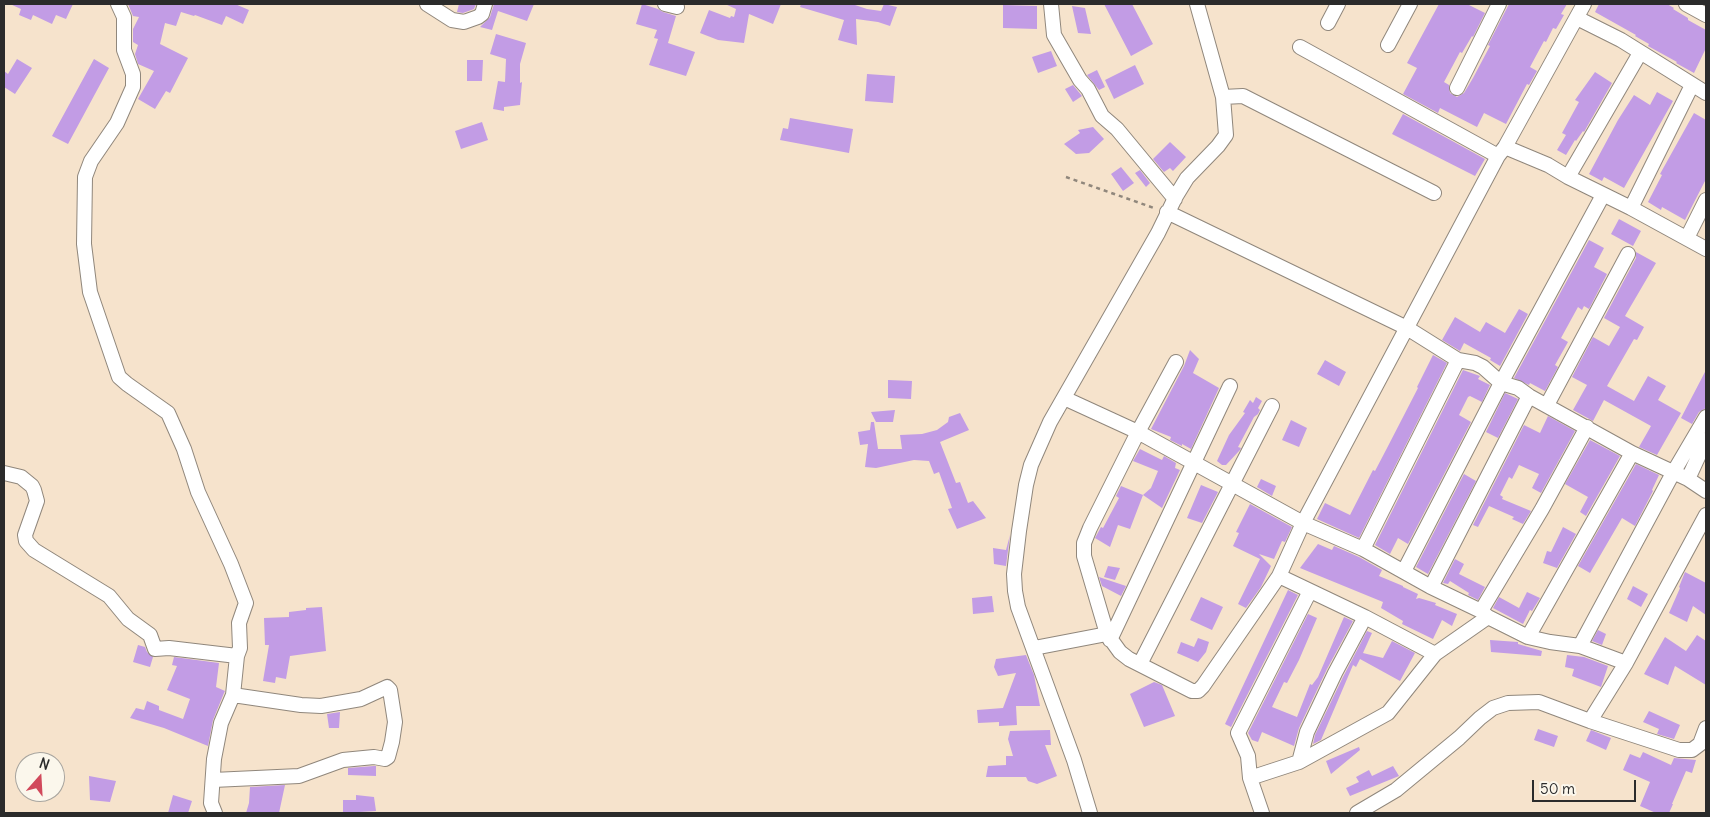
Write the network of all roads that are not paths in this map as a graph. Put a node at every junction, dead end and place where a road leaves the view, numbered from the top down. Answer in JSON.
{"nodes":[{"id":1,"x":118,"y":4,"type":"edge"},
{"id":2,"x":428,"y":4,"type":"edge"},
{"id":3,"x":485,"y":4,"type":"edge"},
{"id":4,"x":1051,"y":4,"type":"edge"},
{"id":5,"x":1197,"y":4,"type":"edge"},
{"id":6,"x":1338,"y":4,"type":"edge"},
{"id":7,"x":1410,"y":4,"type":"edge"},
{"id":8,"x":1500,"y":4,"type":"edge"},
{"id":9,"x":1584,"y":4,"type":"edge"},
{"id":10,"x":1686,"y":4,"type":"edge"},
{"id":11,"x":1706,"y":15,"type":"edge"},
{"id":12,"x":1577,"y":18,"type":"junction"},
{"id":13,"x":1328,"y":23,"type":"dead end"},
{"id":14,"x":1388,"y":45,"type":"dead end"},
{"id":15,"x":1300,"y":47,"type":"dead end"},
{"id":16,"x":1640,"y":53,"type":"junction"},
{"id":17,"x":1457,"y":88,"type":"dead end"},
{"id":18,"x":1702,"y":88,"type":"edge"},
{"id":19,"x":1223,"y":97,"type":"junction"},
{"id":20,"x":1502,"y":152,"type":"junction"},
{"id":21,"x":1568,"y":177,"type":"junction"},
{"id":22,"x":1434,"y":194,"type":"dead end"},
{"id":23,"x":1603,"y":195,"type":"junction"},
{"id":24,"x":1175,"y":199,"type":"junction"},
{"id":25,"x":1706,"y":200,"type":"edge"},
{"id":26,"x":1630,"y":208,"type":"junction"},
{"id":27,"x":1167,"y":212,"type":"junction"},
{"id":28,"x":1686,"y":238,"type":"junction"},
{"id":29,"x":1706,"y":249,"type":"edge"},
{"id":30,"x":1628,"y":254,"type":"dead end"},
{"id":31,"x":1407,"y":328,"type":"junction"},
{"id":32,"x":1458,"y":360,"type":"junction"},
{"id":33,"x":1176,"y":362,"type":"dead end"},
{"id":34,"x":1501,"y":383,"type":"junction"},
{"id":35,"x":1230,"y":386,"type":"dead end"},
{"id":36,"x":1529,"y":396,"type":"junction"},
{"id":37,"x":1064,"y":398,"type":"junction"},
{"id":38,"x":1547,"y":405,"type":"junction"},
{"id":39,"x":1272,"y":406,"type":"dead end"},
{"id":40,"x":1706,"y":417,"type":"edge"},
{"id":41,"x":1587,"y":427,"type":"junction"},
{"id":42,"x":1138,"y":432,"type":"junction"},
{"id":43,"x":1706,"y":440,"type":"edge"},
{"id":44,"x":1632,"y":453,"type":"junction"},
{"id":45,"x":1195,"y":463,"type":"junction"},
{"id":46,"x":1673,"y":472,"type":"junction"},
{"id":47,"x":4,"y":473,"type":"edge"},
{"id":48,"x":1688,"y":478,"type":"junction"},
{"id":49,"x":1231,"y":484,"type":"junction"},
{"id":50,"x":1706,"y":491,"type":"edge"},
{"id":51,"x":1706,"y":515,"type":"edge"},
{"id":52,"x":1303,"y":523,"type":"junction"},
{"id":53,"x":1363,"y":549,"type":"junction"},
{"id":54,"x":1404,"y":571,"type":"junction"},
{"id":55,"x":1279,"y":576,"type":"junction"},
{"id":56,"x":1430,"y":587,"type":"junction"},
{"id":57,"x":1310,"y":591,"type":"junction"},
{"id":58,"x":1485,"y":614,"type":"junction"},
{"id":59,"x":1366,"y":616,"type":"junction"},
{"id":60,"x":1108,"y":637,"type":"junction"},
{"id":61,"x":1528,"y":637,"type":"junction"},
{"id":62,"x":1580,"y":646,"type":"junction"},
{"id":63,"x":1034,"y":648,"type":"junction"},
{"id":64,"x":1435,"y":654,"type":"junction"},
{"id":65,"x":237,"y":656,"type":"junction"},
{"id":66,"x":1626,"y":663,"type":"junction"},
{"id":67,"x":1140,"y":664,"type":"junction"},
{"id":68,"x":233,"y":695,"type":"junction"},
{"id":69,"x":1590,"y":721,"type":"junction"},
{"id":70,"x":1706,"y":728,"type":"edge"},
{"id":71,"x":1299,"y":762,"type":"junction"},
{"id":72,"x":1250,"y":778,"type":"junction"},
{"id":73,"x":213,"y":780,"type":"junction"},
{"id":74,"x":216,"y":813,"type":"edge"},
{"id":75,"x":1090,"y":813,"type":"edge"},
{"id":76,"x":1262,"y":813,"type":"edge"},
{"id":77,"x":1357,"y":813,"type":"edge"}],
"edges":[{"from":1,"to":65,"type":"street"},
{"from":2,"to":3,"type":"street"},
{"from":4,"to":24,"type":"street"},
{"from":5,"to":19,"type":"street"},
{"from":6,"to":13,"type":"street"},
{"from":7,"to":14,"type":"street"},
{"from":8,"to":17,"type":"street"},
{"from":9,"to":12,"type":"street"},
{"from":10,"to":11,"type":"street"},
{"from":12,"to":16,"type":"street"},
{"from":12,"to":20,"type":"street"},
{"from":15,"to":20,"type":"street"},
{"from":16,"to":18,"type":"street"},
{"from":16,"to":21,"type":"street"},
{"from":18,"to":26,"type":"street"},
{"from":19,"to":22,"type":"street"},
{"from":19,"to":24,"type":"street"},
{"from":20,"to":21,"type":"street"},
{"from":20,"to":31,"type":"street"},
{"from":21,"to":23,"type":"street"},
{"from":23,"to":26,"type":"street"},
{"from":23,"to":34,"type":"street"},
{"from":24,"to":27,"type":"street"},
{"from":25,"to":28,"type":"street"},
{"from":26,"to":28,"type":"street"},
{"from":27,"to":31,"type":"street"},
{"from":27,"to":37,"type":"street"},
{"from":28,"to":29,"type":"street"},
{"from":30,"to":38,"type":"street"},
{"from":31,"to":32,"type":"street"},
{"from":31,"to":52,"type":"street"},
{"from":32,"to":34,"type":"street"},
{"from":32,"to":53,"type":"street"},
{"from":33,"to":42,"type":"street"},
{"from":34,"to":36,"type":"street"},
{"from":34,"to":54,"type":"street"},
{"from":35,"to":45,"type":"street"},
{"from":36,"to":38,"type":"street"},
{"from":36,"to":56,"type":"street"},
{"from":37,"to":42,"type":"street"},
{"from":37,"to":63,"type":"street"},
{"from":38,"to":41,"type":"street"},
{"from":39,"to":49,"type":"street"},
{"from":40,"to":46,"type":"street"},
{"from":41,"to":44,"type":"street"},
{"from":41,"to":58,"type":"street"},
{"from":42,"to":45,"type":"street"},
{"from":42,"to":60,"type":"street"},
{"from":43,"to":48,"type":"street"},
{"from":44,"to":46,"type":"street"},
{"from":44,"to":61,"type":"street"},
{"from":45,"to":49,"type":"street"},
{"from":45,"to":60,"type":"street"},
{"from":46,"to":48,"type":"street"},
{"from":46,"to":62,"type":"street"},
{"from":47,"to":65,"type":"street"},
{"from":48,"to":50,"type":"street"},
{"from":49,"to":52,"type":"street"},
{"from":49,"to":67,"type":"street"},
{"from":51,"to":66,"type":"street"},
{"from":52,"to":53,"type":"street"},
{"from":52,"to":55,"type":"street"},
{"from":53,"to":54,"type":"street"},
{"from":54,"to":56,"type":"street"},
{"from":55,"to":57,"type":"street"},
{"from":55,"to":67,"type":"street"},
{"from":56,"to":58,"type":"street"},
{"from":57,"to":59,"type":"street"},
{"from":57,"to":72,"type":"street"},
{"from":58,"to":61,"type":"street"},
{"from":58,"to":64,"type":"street"},
{"from":59,"to":64,"type":"street"},
{"from":59,"to":71,"type":"street"},
{"from":60,"to":63,"type":"street"},
{"from":60,"to":67,"type":"street"},
{"from":61,"to":62,"type":"street"},
{"from":62,"to":66,"type":"street"},
{"from":63,"to":75,"type":"street"},
{"from":64,"to":71,"type":"street"},
{"from":65,"to":68,"type":"street"},
{"from":66,"to":69,"type":"street"},
{"from":68,"to":73,"type":"street"},
{"from":68,"to":73,"type":"street"},
{"from":69,"to":70,"type":"street"},
{"from":69,"to":77,"type":"street"},
{"from":71,"to":72,"type":"street"},
{"from":72,"to":76,"type":"street"},
{"from":73,"to":74,"type":"street"}]}
